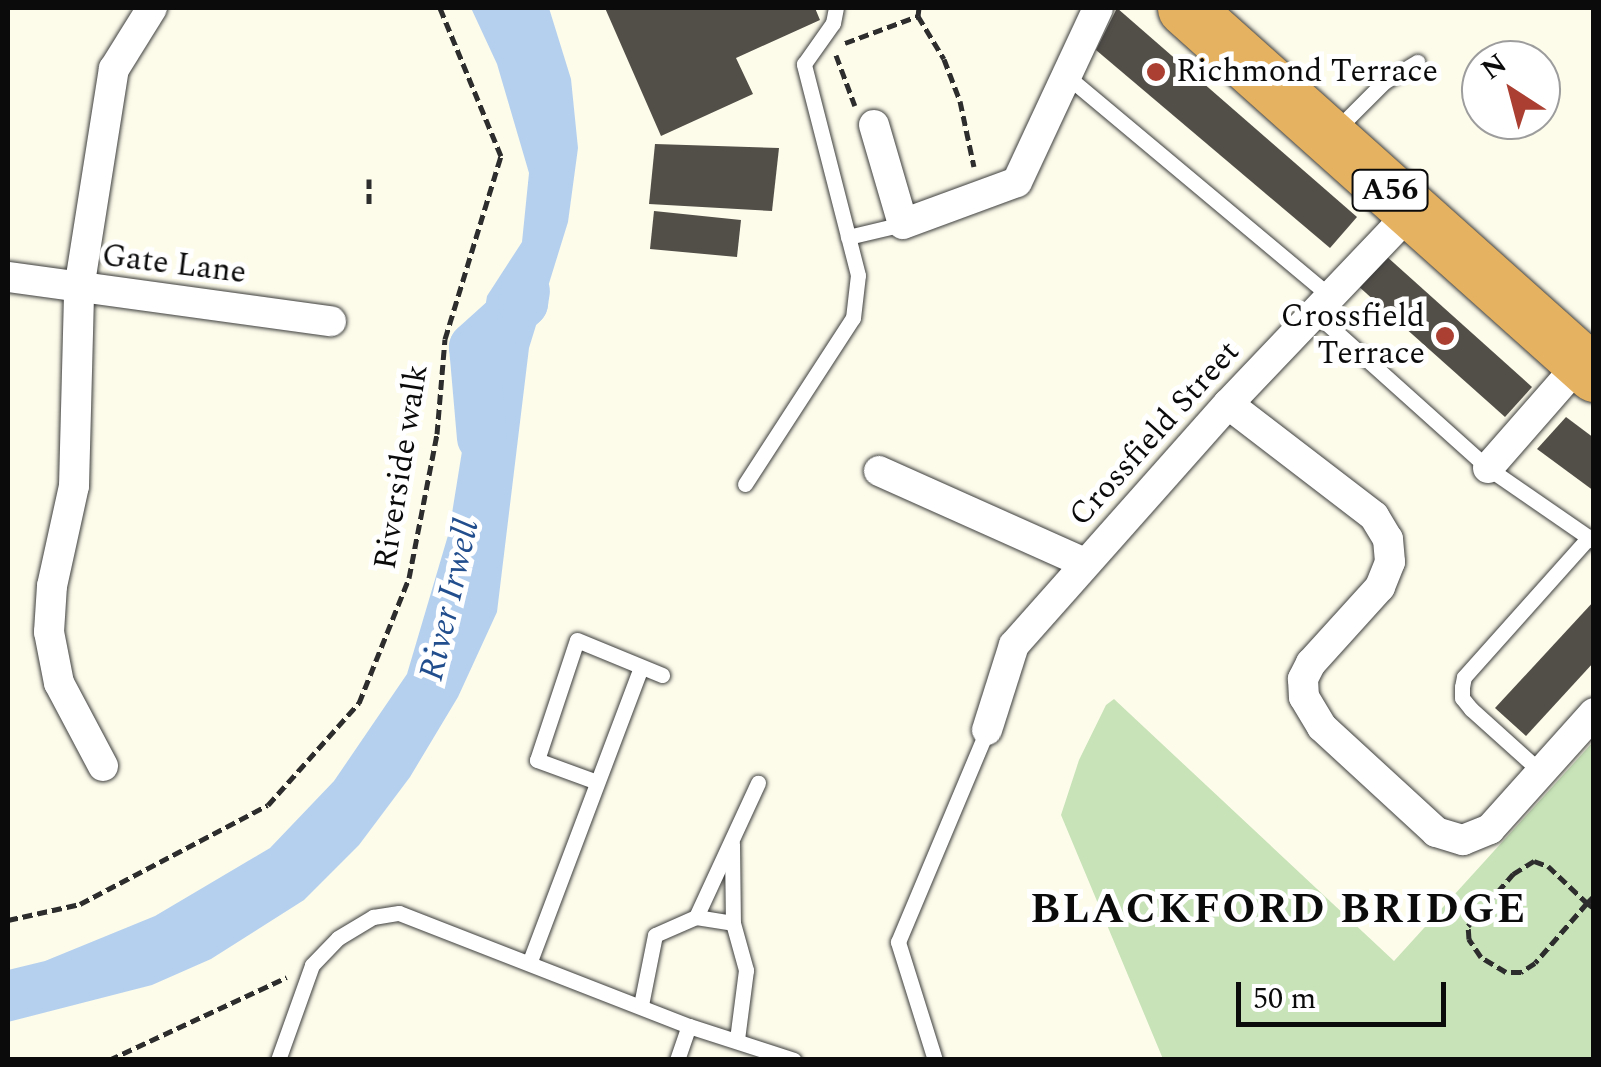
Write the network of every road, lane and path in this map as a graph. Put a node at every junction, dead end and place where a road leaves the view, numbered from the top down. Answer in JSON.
{"nodes":[{"id":1,"x":152,"y":8,"type":"edge"},
{"id":2,"x":440,"y":8,"type":"edge"},
{"id":3,"x":836,"y":8,"type":"edge"},
{"id":4,"x":919,"y":8,"type":"edge"},
{"id":5,"x":1098,"y":8,"type":"edge"},
{"id":6,"x":1185,"y":8,"type":"edge"},
{"id":7,"x":918,"y":16,"type":"junction"},
{"id":8,"x":1417,"y":62,"type":"dead end"},
{"id":9,"x":1068,"y":77,"type":"junction"},
{"id":10,"x":874,"y":125,"type":"joint"},
{"id":11,"x":1330,"y":136,"type":"junction"},
{"id":12,"x":369,"y":179,"type":"dead end"},
{"id":13,"x":980,"y":195,"type":"junction"},
{"id":14,"x":369,"y":204,"type":"dead end"},
{"id":15,"x":1413,"y":210,"type":"junction"},
{"id":16,"x":903,"y":224,"type":"junction"},
{"id":17,"x":848,"y":236,"type":"junction"},
{"id":18,"x":8,"y":277,"type":"edge"},
{"id":19,"x":79,"y":288,"type":"junction"},
{"id":20,"x":1322,"y":304,"type":"junction"},
{"id":21,"x":331,"y":321,"type":"dead end"},
{"id":22,"x":1587,"y":368,"type":"edge"},
{"id":23,"x":1228,"y":404,"type":"junction"},
{"id":24,"x":1488,"y":468,"type":"junction"},
{"id":25,"x":879,"y":471,"type":"dead end"},
{"id":26,"x":745,"y":484,"type":"dead end"},
{"id":27,"x":1591,"y":539,"type":"edge"},
{"id":28,"x":1086,"y":564,"type":"junction"},
{"id":29,"x":642,"y":666,"type":"junction"},
{"id":30,"x":662,"y":675,"type":"dead end"},
{"id":31,"x":1594,"y":713,"type":"edge"},
{"id":32,"x":987,"y":730,"type":"joint"},
{"id":33,"x":103,"y":766,"type":"dead end"},
{"id":34,"x":1541,"y":772,"type":"junction"},
{"id":35,"x":598,"y":782,"type":"junction"},
{"id":36,"x":758,"y":783,"type":"dead end"},
{"id":37,"x":732,"y":840,"type":"junction"},
{"id":38,"x":1594,"y":896,"type":"edge"},
{"id":39,"x":1587,"y":903,"type":"junction"},
{"id":40,"x":1594,"y":908,"type":"edge"},
{"id":41,"x":696,"y":917,"type":"junction"},
{"id":42,"x":8,"y":920,"type":"edge"},
{"id":43,"x":733,"y":923,"type":"junction"},
{"id":44,"x":530,"y":961,"type":"junction"},
{"id":45,"x":312,"y":965,"type":"junction"},
{"id":46,"x":641,"y":1005,"type":"junction"},
{"id":47,"x":689,"y":1026,"type":"junction"},
{"id":48,"x":736,"y":1038,"type":"junction"},
{"id":49,"x":933,"y":1059,"type":"edge"},
{"id":50,"x":109,"y":1060,"type":"edge"},
{"id":51,"x":278,"y":1060,"type":"edge"},
{"id":52,"x":677,"y":1060,"type":"edge"},
{"id":53,"x":794,"y":1060,"type":"edge"}],
"edges":[{"from":1,"to":19,"type":"street"},
{"from":2,"to":42,"type":"path","name":"Riverside walk"},
{"from":3,"to":17,"type":"lane"},
{"from":4,"to":7,"type":"path"},
{"from":5,"to":9,"type":"street"},
{"from":6,"to":11,"type":"highway","number":"A56"},
{"from":7,"to":10,"type":"path"},
{"from":7,"to":13,"type":"path"},
{"from":8,"to":11,"type":"lane"},
{"from":9,"to":13,"type":"street"},
{"from":9,"to":20,"type":"lane"},
{"from":10,"to":16,"type":"street"},
{"from":11,"to":15,"type":"highway","number":"A56"},
{"from":12,"to":14,"type":"path"},
{"from":13,"to":16,"type":"street"},
{"from":15,"to":20,"type":"street","name":"Crossfield Street"},
{"from":15,"to":22,"type":"highway","number":"A56"},
{"from":16,"to":17,"type":"lane"},
{"from":17,"to":26,"type":"lane"},
{"from":18,"to":19,"type":"street","name":"Gate Lane"},
{"from":19,"to":21,"type":"street","name":"Gate Lane"},
{"from":19,"to":33,"type":"street"},
{"from":20,"to":23,"type":"street","name":"Crossfield Street"},
{"from":20,"to":24,"type":"lane"},
{"from":22,"to":24,"type":"street"},
{"from":23,"to":28,"type":"street","name":"Crossfield Street"},
{"from":23,"to":34,"type":"street"},
{"from":24,"to":27,"type":"lane"},
{"from":25,"to":28,"type":"street"},
{"from":27,"to":34,"type":"lane"},
{"from":28,"to":32,"type":"street","name":"Crossfield Street"},
{"from":29,"to":30,"type":"lane"},
{"from":29,"to":35,"type":"lane"},
{"from":29,"to":35,"type":"lane"},
{"from":31,"to":34,"type":"street"},
{"from":32,"to":49,"type":"lane"},
{"from":35,"to":44,"type":"lane"},
{"from":36,"to":37,"type":"lane"},
{"from":37,"to":41,"type":"lane"},
{"from":37,"to":43,"type":"lane"},
{"from":38,"to":39,"type":"path"},
{"from":39,"to":39,"type":"path"},
{"from":39,"to":40,"type":"path"},
{"from":41,"to":43,"type":"lane"},
{"from":41,"to":46,"type":"lane"},
{"from":43,"to":48,"type":"lane"},
{"from":44,"to":45,"type":"lane"},
{"from":44,"to":46,"type":"lane"},
{"from":45,"to":50,"type":"path"},
{"from":45,"to":51,"type":"lane"},
{"from":46,"to":47,"type":"lane"},
{"from":47,"to":48,"type":"lane"},
{"from":47,"to":52,"type":"lane"},
{"from":48,"to":53,"type":"lane"}]}
